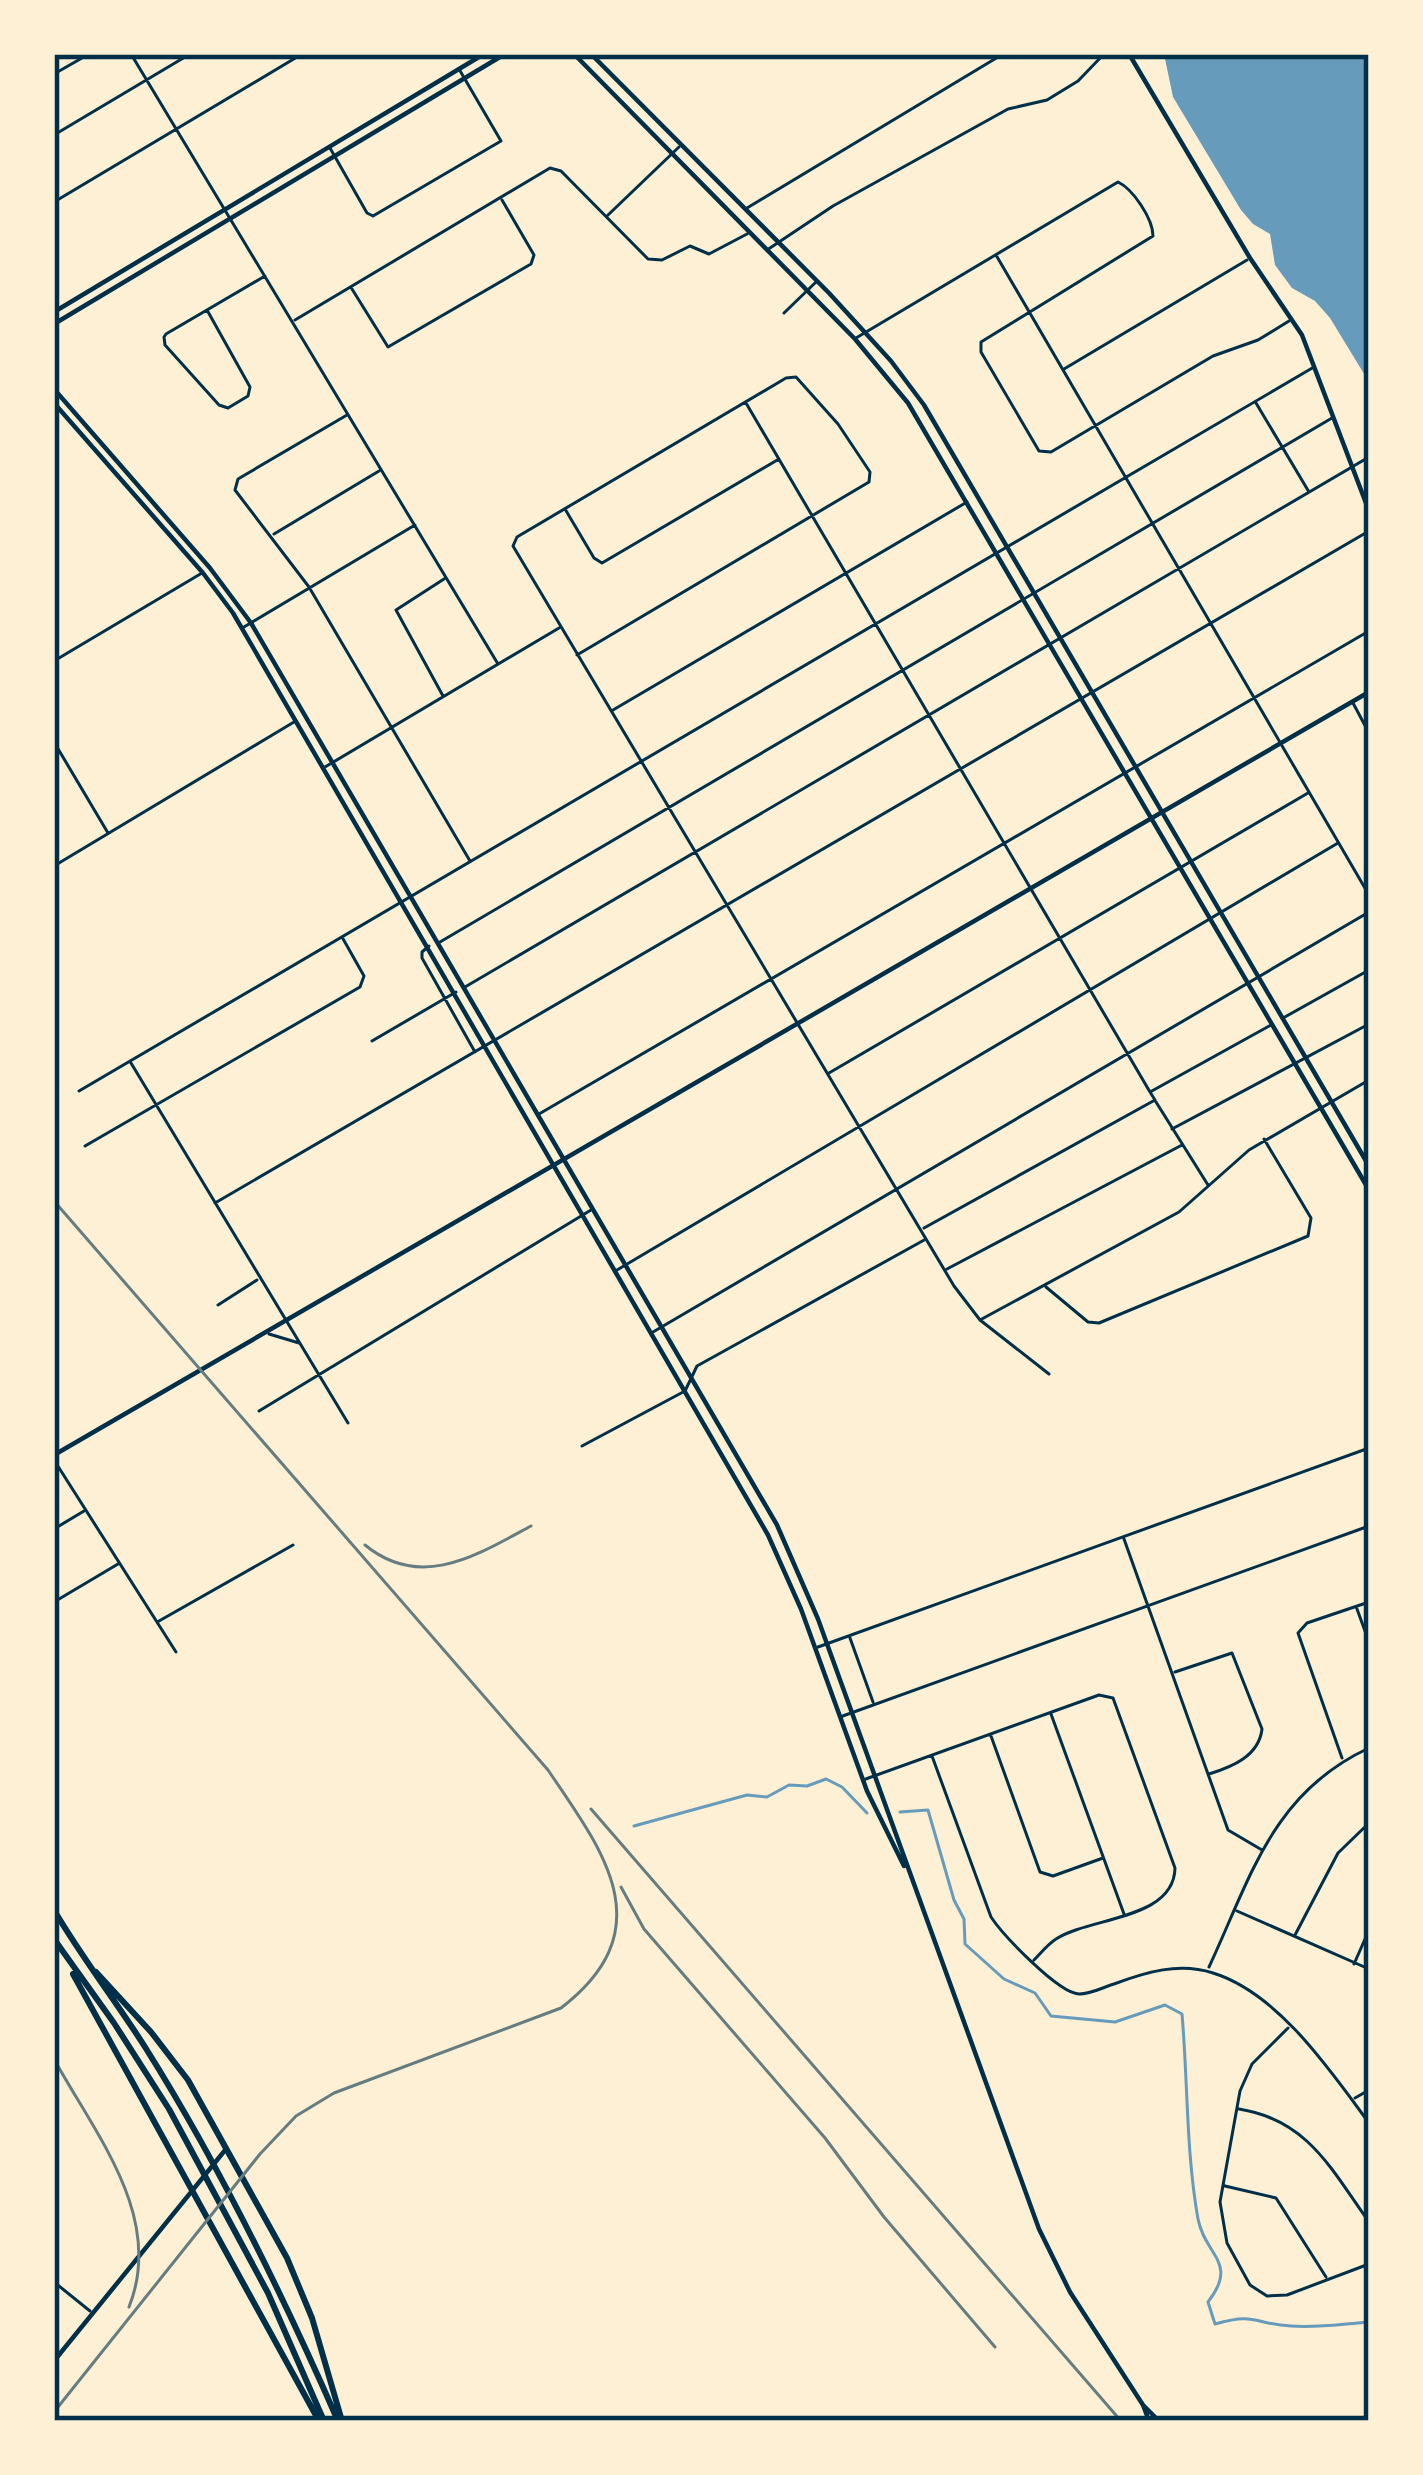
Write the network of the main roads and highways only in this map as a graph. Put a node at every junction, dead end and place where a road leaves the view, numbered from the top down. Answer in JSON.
{"nodes":[{"id":1,"x":54,"y":1910,"type":"edge"},
{"id":2,"x":54,"y":1940,"type":"edge"},
{"id":3,"x":63,"y":1955,"type":"junction"},
{"id":4,"x":81,"y":1957,"type":"junction"},
{"id":5,"x":321,"y":2421,"type":"edge"},
{"id":6,"x":340,"y":2421,"type":"edge"}],
"edges":[{"from":1,"to":4,"type":"main road"},
{"from":2,"to":3,"type":"main road"},
{"from":3,"to":5,"type":"main road"},
{"from":3,"to":5,"type":"main road"},
{"from":4,"to":6,"type":"main road"},
{"from":4,"to":6,"type":"main road"}]}
